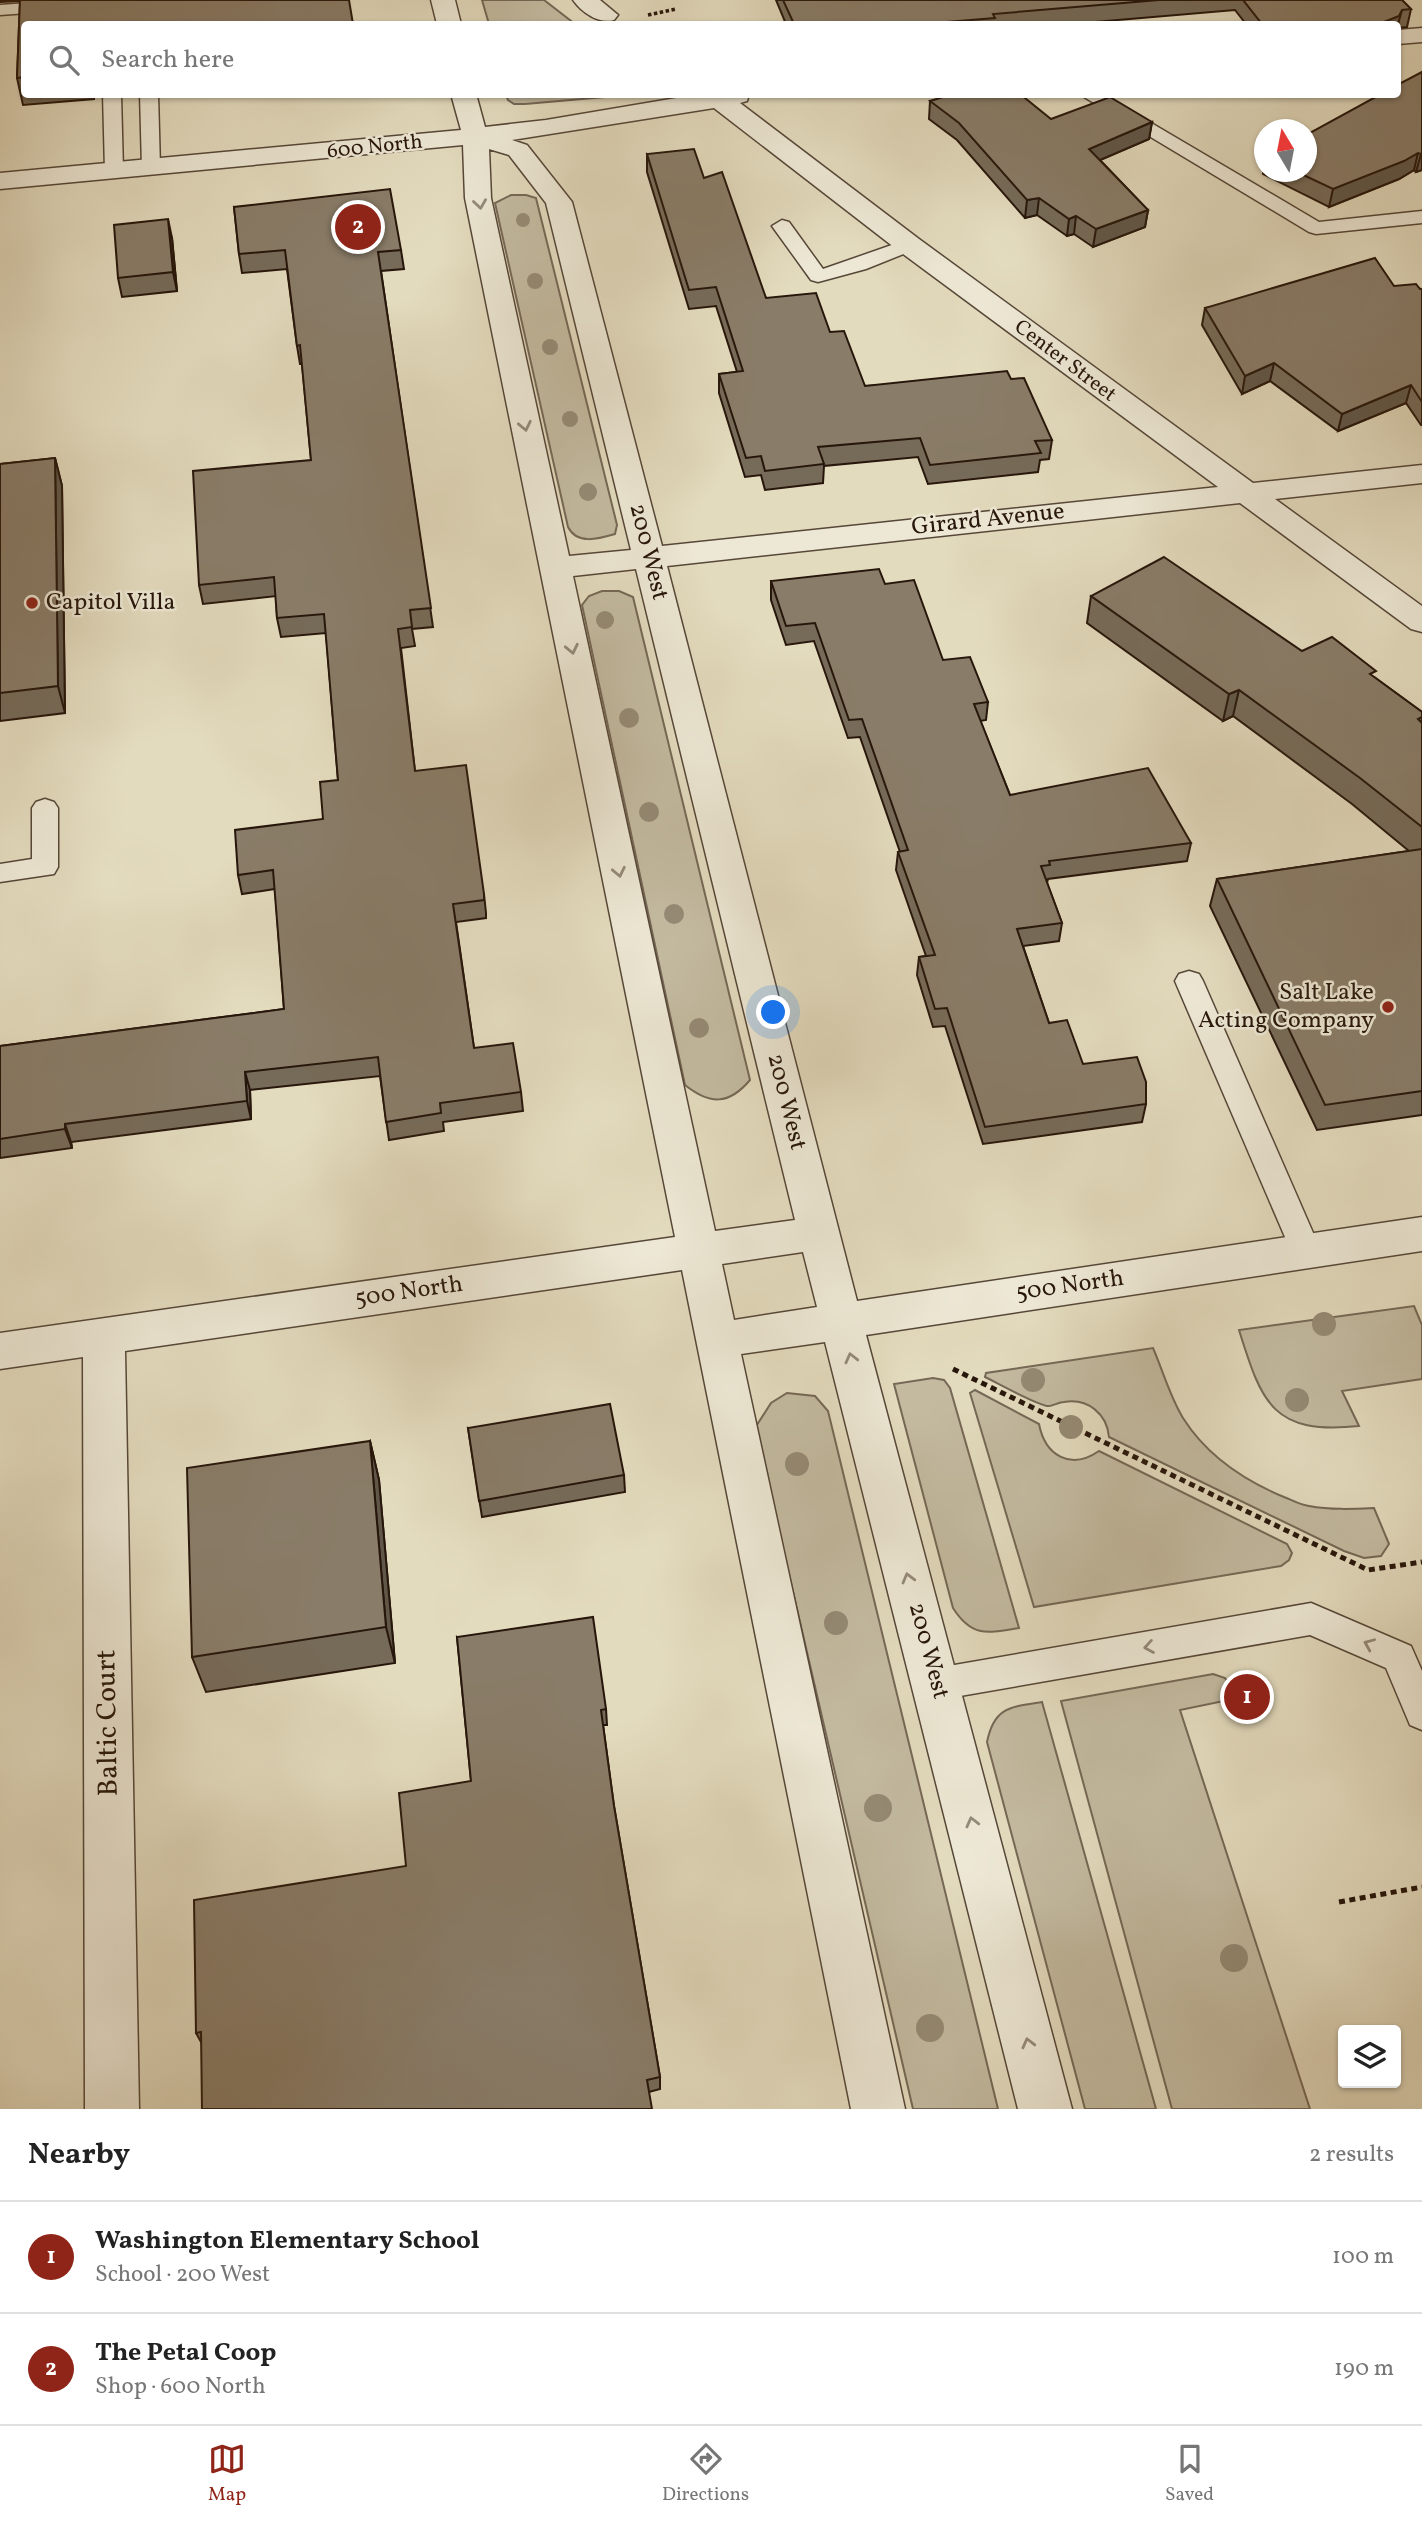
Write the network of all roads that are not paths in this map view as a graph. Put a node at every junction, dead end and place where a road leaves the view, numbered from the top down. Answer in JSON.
{"nodes":[{"id":1,"x":443,"y":0,"type":"edge"},
{"id":2,"x":585,"y":0,"type":"edge"},
{"id":3,"x":0,"y":10,"type":"edge"},
{"id":4,"x":606,"y":15,"type":"dead end"},
{"id":5,"x":110,"y":21,"type":"edge"},
{"id":6,"x":448,"y":21,"type":"edge"},
{"id":7,"x":1422,"y":34,"type":"edge"},
{"id":8,"x":1401,"y":37,"type":"edge"},
{"id":9,"x":112,"y":98,"type":"edge"},
{"id":10,"x":149,"y":98,"type":"edge"},
{"id":11,"x":710,"y":98,"type":"edge"},
{"id":12,"x":716,"y":98,"type":"edge"},
{"id":13,"x":1095,"y":98,"type":"edge"},
{"id":14,"x":467,"y":110,"type":"edge"},
{"id":15,"x":150,"y":168,"type":"junction"},
{"id":16,"x":114,"y":171,"type":"junction"},
{"id":17,"x":0,"y":181,"type":"edge"},
{"id":18,"x":1422,"y":217,"type":"edge"},
{"id":19,"x":782,"y":226,"type":"dead end"},
{"id":20,"x":909,"y":245,"type":"junction"},
{"id":21,"x":1422,"y":474,"type":"edge"},
{"id":22,"x":1243,"y":492,"type":"junction"},
{"id":23,"x":649,"y":557,"type":"junction"},
{"id":24,"x":554,"y":568,"type":"junction"},
{"id":25,"x":1422,"y":622,"type":"edge"},
{"id":26,"x":46,"y":808,"type":"dead end"},
{"id":27,"x":0,"y":873,"type":"edge"},
{"id":28,"x":1189,"y":981,"type":"dead end"},
{"id":29,"x":819,"y":1233,"type":"junction"},
{"id":30,"x":1422,"y":1234,"type":"edge"},
{"id":31,"x":700,"y":1251,"type":"junction"},
{"id":32,"x":1306,"y":1251,"type":"junction"},
{"id":33,"x":841,"y":1321,"type":"junction"},
{"id":34,"x":104,"y":1336,"type":"junction"},
{"id":35,"x":718,"y":1340,"type":"junction"},
{"id":36,"x":0,"y":1351,"type":"edge"},
{"id":37,"x":937,"y":1684,"type":"junction"},
{"id":38,"x":1422,"y":1713,"type":"edge"},
{"id":39,"x":112,"y":2109,"type":"edge"},
{"id":40,"x":878,"y":2109,"type":"edge"},
{"id":41,"x":1045,"y":2109,"type":"edge"}],
"edges":[{"from":1,"to":6,"type":"street"},
{"from":2,"to":4,"type":"street"},
{"from":3,"to":5,"type":"lane"},
{"from":7,"to":8,"type":"street"},
{"from":9,"to":16,"type":"lane"},
{"from":10,"to":15,"type":"lane"},
{"from":11,"to":14,"type":"street","name":"600 North"},
{"from":12,"to":20,"type":"street","name":"Center Street"},
{"from":13,"to":18,"type":"lane"},
{"from":14,"to":15,"type":"street","name":"600 North"},
{"from":14,"to":23,"type":"street","name":"200 West"},
{"from":14,"to":24,"type":"street","one_way":true},
{"from":15,"to":16,"type":"street","name":"600 North"},
{"from":16,"to":17,"type":"street","name":"600 North"},
{"from":19,"to":20,"type":"lane"},
{"from":20,"to":22,"type":"street","name":"Center Street"},
{"from":21,"to":22,"type":"street","name":"Girard Avenue"},
{"from":22,"to":23,"type":"street","name":"Girard Avenue"},
{"from":22,"to":25,"type":"street","name":"Center Street"},
{"from":23,"to":24,"type":"street","name":"Girard Avenue"},
{"from":23,"to":29,"type":"street","name":"200 West"},
{"from":24,"to":31,"type":"street","one_way":true},
{"from":26,"to":27,"type":"lane"},
{"from":28,"to":32,"type":"lane"},
{"from":29,"to":31,"type":"street","name":"500 North"},
{"from":29,"to":33,"type":"street","name":"200 West"},
{"from":30,"to":32,"type":"street","name":"500 North"},
{"from":31,"to":34,"type":"street","name":"500 North"},
{"from":31,"to":35,"type":"street"},
{"from":32,"to":33,"type":"street","name":"500 North"},
{"from":33,"to":35,"type":"street","name":"500 North"},
{"from":37,"to":33,"type":"street","name":"200 West","one_way":true},
{"from":34,"to":36,"type":"street","name":"500 North"},
{"from":34,"to":39,"type":"street","name":"Baltic Court"},
{"from":35,"to":40,"type":"street"},
{"from":38,"to":37,"type":"lane","one_way":true},
{"from":41,"to":37,"type":"street","name":"200 West","one_way":true}]}
